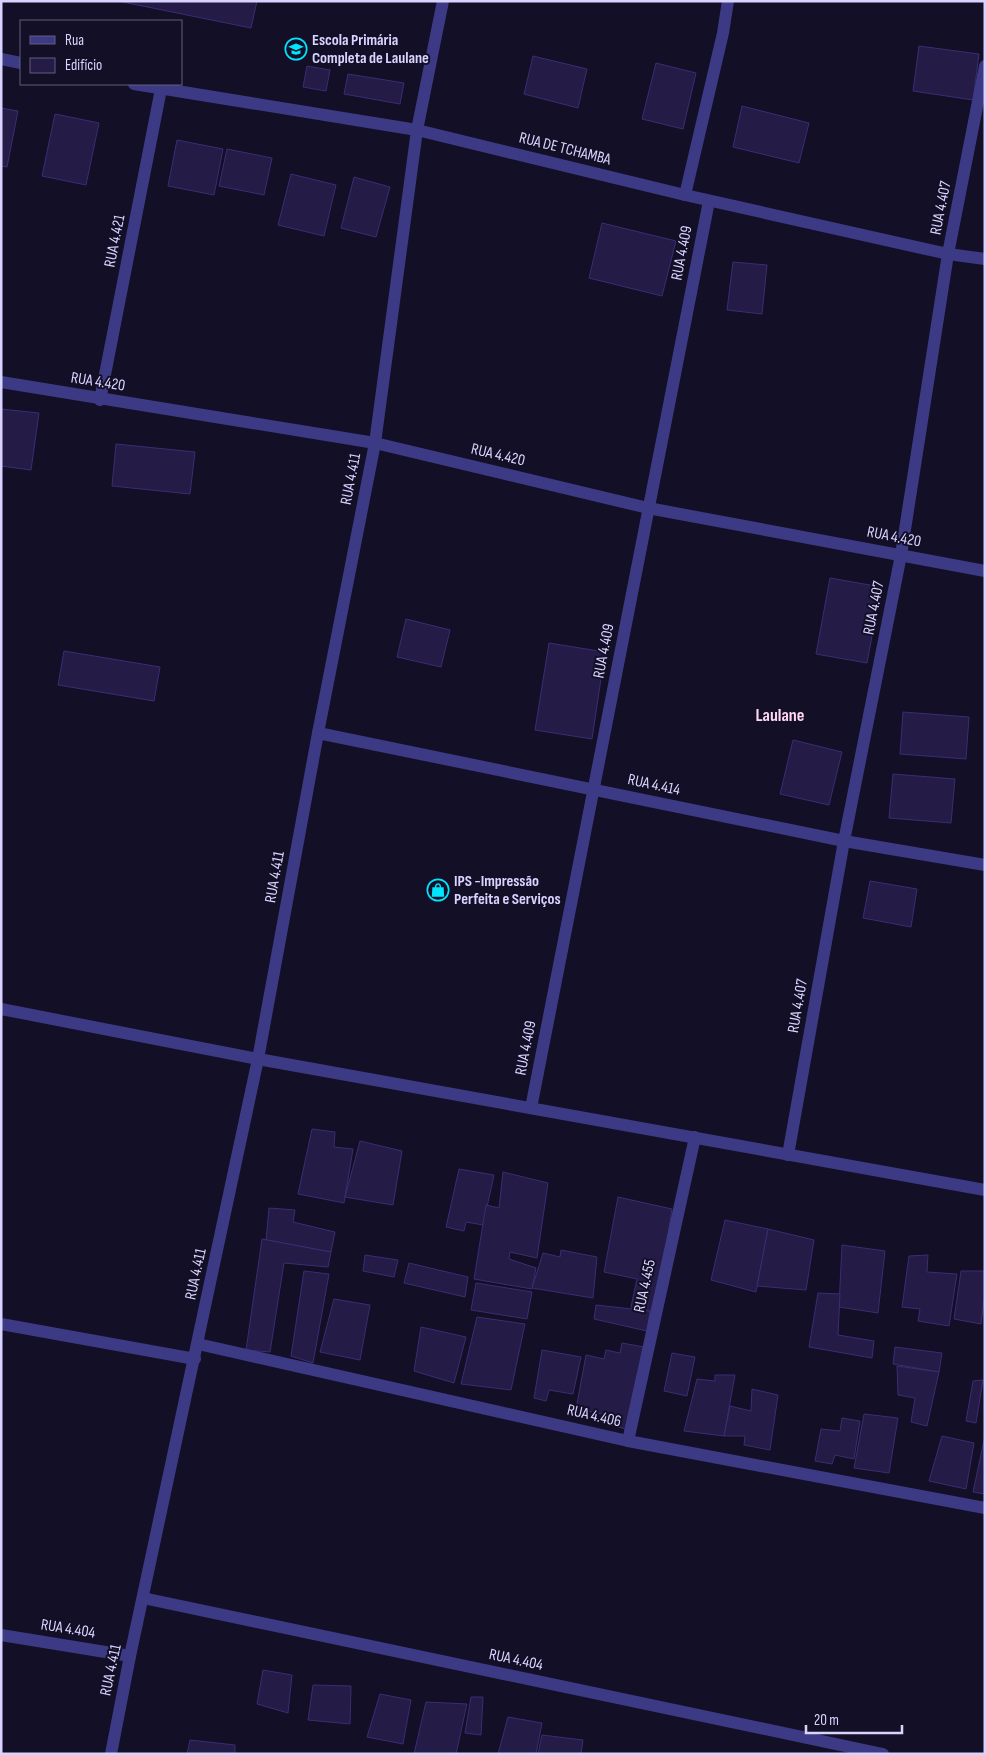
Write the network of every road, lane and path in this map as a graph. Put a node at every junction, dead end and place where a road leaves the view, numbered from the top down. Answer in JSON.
{"nodes":[{"id":1,"x":443,"y":1,"type":"edge"},
{"id":2,"x":728,"y":1,"type":"edge"},
{"id":3,"x":1,"y":59,"type":"edge"},
{"id":4,"x":20,"y":63,"type":"edge"},
{"id":5,"x":985,"y":66,"type":"edge"},
{"id":6,"x":139,"y":85,"type":"edge"},
{"id":7,"x":161,"y":89,"type":"junction"},
{"id":8,"x":417,"y":130,"type":"junction"},
{"id":9,"x":685,"y":195,"type":"junction"},
{"id":10,"x":709,"y":201,"type":"junction"},
{"id":11,"x":948,"y":254,"type":"junction"},
{"id":12,"x":985,"y":259,"type":"edge"},
{"id":13,"x":1,"y":382,"type":"edge"},
{"id":14,"x":100,"y":400,"type":"junction"},
{"id":15,"x":375,"y":443,"type":"junction"},
{"id":16,"x":648,"y":508,"type":"junction"},
{"id":17,"x":901,"y":555,"type":"junction"},
{"id":18,"x":985,"y":571,"type":"edge"},
{"id":19,"x":318,"y":733,"type":"junction"},
{"id":20,"x":594,"y":789,"type":"junction"},
{"id":21,"x":844,"y":841,"type":"junction"},
{"id":22,"x":985,"y":864,"type":"edge"},
{"id":23,"x":1,"y":1009,"type":"edge"},
{"id":24,"x":258,"y":1059,"type":"junction"},
{"id":25,"x":531,"y":1108,"type":"junction"},
{"id":26,"x":695,"y":1138,"type":"junction"},
{"id":27,"x":788,"y":1155,"type":"junction"},
{"id":28,"x":985,"y":1190,"type":"edge"},
{"id":29,"x":1,"y":1324,"type":"edge"},
{"id":30,"x":198,"y":1344,"type":"junction"},
{"id":31,"x":195,"y":1359,"type":"junction"},
{"id":32,"x":628,"y":1441,"type":"junction"},
{"id":33,"x":985,"y":1508,"type":"edge"},
{"id":34,"x":144,"y":1598,"type":"junction"},
{"id":35,"x":1,"y":1635,"type":"edge"},
{"id":36,"x":130,"y":1656,"type":"junction"},
{"id":37,"x":111,"y":1754,"type":"edge"},
{"id":38,"x":883,"y":1754,"type":"edge"}],
"edges":[{"from":1,"to":8,"type":"street","name":"RUA 4.411"},
{"from":2,"to":9,"type":"street"},
{"from":3,"to":4,"type":"street"},
{"from":5,"to":11,"type":"street","name":"RUA 4.407"},
{"from":6,"to":7,"type":"street","name":"RUA DE TCHAMBA"},
{"from":7,"to":8,"type":"street","name":"RUA DE TCHAMBA"},
{"from":7,"to":14,"type":"street","name":"RUA 4.421"},
{"from":8,"to":9,"type":"street","name":"RUA DE TCHAMBA"},
{"from":8,"to":15,"type":"street","name":"RUA 4.411"},
{"from":9,"to":10,"type":"street","name":"RUA DE TCHAMBA"},
{"from":10,"to":11,"type":"street","name":"RUA DE TCHAMBA"},
{"from":10,"to":16,"type":"street","name":"RUA 4.409"},
{"from":11,"to":12,"type":"street","name":"RUA DE TCHAMBA"},
{"from":11,"to":17,"type":"street","name":"RUA 4.407"},
{"from":13,"to":14,"type":"street","name":"RUA 4.420"},
{"from":14,"to":15,"type":"street","name":"RUA 4.420"},
{"from":15,"to":16,"type":"street","name":"RUA 4.420"},
{"from":15,"to":19,"type":"street","name":"RUA 4.411"},
{"from":16,"to":17,"type":"street","name":"RUA 4.420"},
{"from":16,"to":20,"type":"street","name":"RUA 4.409"},
{"from":17,"to":18,"type":"street","name":"RUA 4.420"},
{"from":17,"to":21,"type":"street","name":"RUA 4.407"},
{"from":19,"to":20,"type":"street","name":"RUA 4.414"},
{"from":19,"to":24,"type":"street","name":"RUA 4.411"},
{"from":20,"to":21,"type":"street","name":"RUA 4.414"},
{"from":20,"to":25,"type":"street","name":"RUA 4.409"},
{"from":21,"to":22,"type":"street","name":"RUA 4.414"},
{"from":21,"to":27,"type":"street","name":"RUA 4.407"},
{"from":23,"to":24,"type":"street"},
{"from":24,"to":25,"type":"street"},
{"from":24,"to":30,"type":"street","name":"RUA 4.411"},
{"from":25,"to":26,"type":"street"},
{"from":26,"to":27,"type":"street"},
{"from":26,"to":32,"type":"street","name":"RUA 4.455"},
{"from":27,"to":28,"type":"street"},
{"from":29,"to":31,"type":"street"},
{"from":30,"to":31,"type":"street","name":"RUA 4.411"},
{"from":30,"to":32,"type":"street","name":"RUA 4.406"},
{"from":31,"to":34,"type":"street","name":"RUA 4.411"},
{"from":32,"to":33,"type":"street","name":"RUA 4.406"},
{"from":34,"to":36,"type":"street","name":"RUA 4.411"},
{"from":34,"to":38,"type":"street","name":"RUA 4.404"},
{"from":35,"to":36,"type":"street","name":"RUA 4.404"},
{"from":36,"to":37,"type":"street","name":"RUA 4.411"}]}
